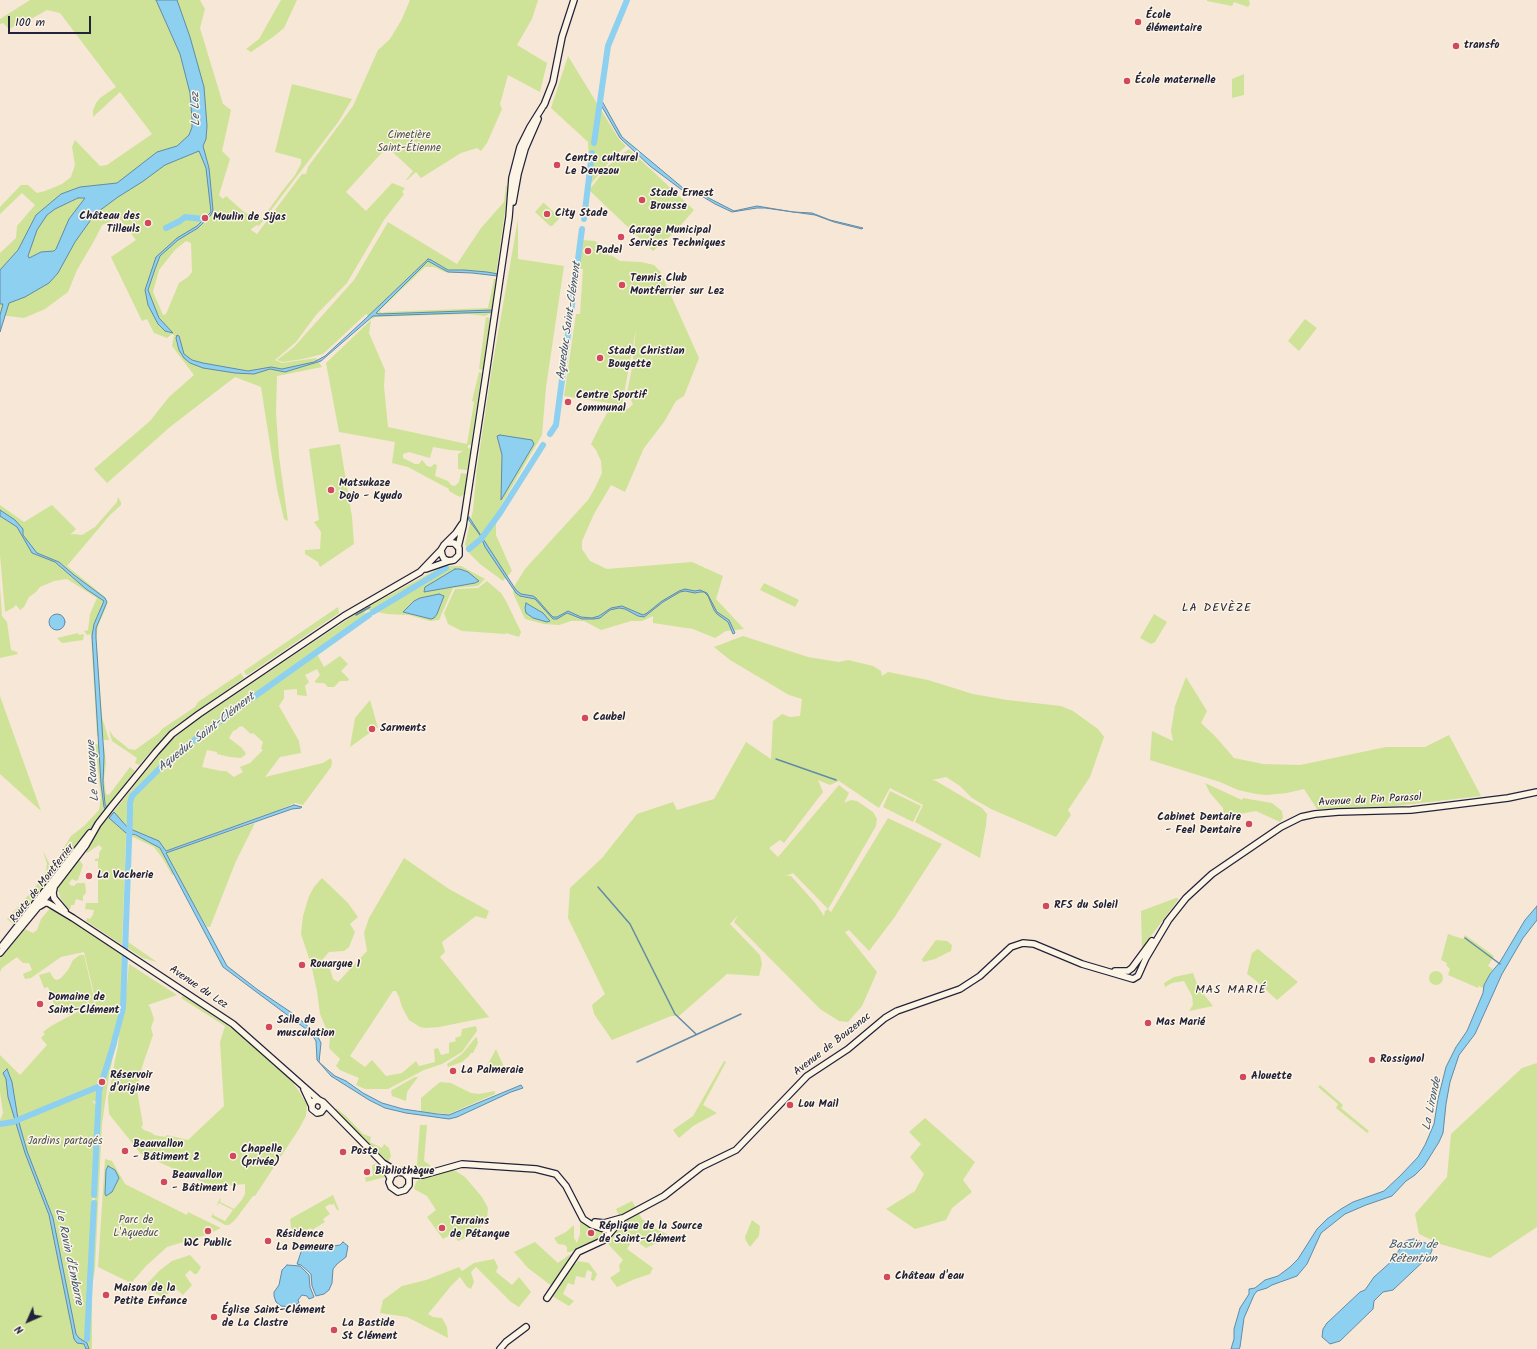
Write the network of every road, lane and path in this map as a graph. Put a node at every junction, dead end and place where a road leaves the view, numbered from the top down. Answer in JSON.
{"nodes":[{"id":1,"x":574,"y":0,"type":"edge"},
{"id":2,"x":464,"y":521,"type":"junction"},
{"id":3,"x":447,"y":543,"type":"junction"},
{"id":4,"x":458,"y":546,"type":"junction"},
{"id":5,"x":441,"y":550,"type":"junction"},
{"id":6,"x":449,"y":560,"type":"junction"},
{"id":7,"x":422,"y":570,"type":"junction"},
{"id":8,"x":1537,"y":792,"type":"edge"},
{"id":9,"x":98,"y":824,"type":"junction"},
{"id":10,"x":55,"y":886,"type":"junction"},
{"id":11,"x":45,"y":895,"type":"junction"},
{"id":12,"x":54,"y":903,"type":"junction"},
{"id":13,"x":39,"y":907,"type":"junction"},
{"id":14,"x":1168,"y":921,"type":"junction"},
{"id":15,"x":0,"y":950,"type":"edge"},
{"id":16,"x":0,"y":953,"type":"edge"},
{"id":17,"x":1130,"y":969,"type":"junction"},
{"id":18,"x":1105,"y":970,"type":"junction"},
{"id":19,"x":1139,"y":972,"type":"junction"},
{"id":20,"x":1129,"y":978,"type":"junction"},
{"id":21,"x":303,"y":1087,"type":"junction"},
{"id":22,"x":322,"y":1102,"type":"junction"},
{"id":23,"x":312,"y":1106,"type":"junction"},
{"id":24,"x":321,"y":1112,"type":"junction"},
{"id":25,"x":337,"y":1118,"type":"junction"},
{"id":26,"x":383,"y":1163,"type":"junction"},
{"id":27,"x":398,"y":1172,"type":"junction"},
{"id":28,"x":404,"y":1173,"type":"junction"},
{"id":29,"x":421,"y":1175,"type":"junction"},
{"id":30,"x":390,"y":1178,"type":"junction"},
{"id":31,"x":409,"y":1183,"type":"junction"},
{"id":32,"x":623,"y":1218,"type":"junction"},
{"id":33,"x":604,"y":1226,"type":"junction"},
{"id":34,"x":613,"y":1230,"type":"junction"},
{"id":35,"x":608,"y":1236,"type":"junction"},
{"id":36,"x":547,"y":1298,"type":"dead end"},
{"id":37,"x":526,"y":1327,"type":"dead end"},
{"id":38,"x":500,"y":1349,"type":"edge"}],
"edges":[{"from":1,"to":2,"type":"street"},
{"from":2,"to":3,"type":"street"},
{"from":2,"to":4,"type":"street"},
{"from":3,"to":4,"type":"street"},
{"from":3,"to":5,"type":"street"},
{"from":4,"to":6,"type":"street"},
{"from":5,"to":6,"type":"street"},
{"from":5,"to":7,"type":"street"},
{"from":6,"to":7,"type":"street"},
{"from":7,"to":9,"type":"street","name":"Route de Montferrier"},
{"from":8,"to":14,"type":"street","name":"Avenue du Pin Parasol"},
{"from":9,"to":10,"type":"street","name":"Route de Montferrier"},
{"from":9,"to":11,"type":"street","name":"Route de Montferrier"},
{"from":10,"to":11,"type":"street","name":"Route de Montferrier"},
{"from":10,"to":12,"type":"street"},
{"from":11,"to":12,"type":"street","name":"Avenue du Lez"},
{"from":11,"to":13,"type":"street","name":"Route de Montferrier"},
{"from":11,"to":15,"type":"street","name":"Route de Montferrier"},
{"from":12,"to":13,"type":"street"},
{"from":12,"to":21,"type":"street","name":"Avenue du Lez"},
{"from":13,"to":16,"type":"street","name":"Route de Montferrier"},
{"from":14,"to":17,"type":"street","name":"Avenue du Pin Parasol"},
{"from":14,"to":19,"type":"street","name":"Avenue du Pin Parasol"},
{"from":17,"to":18,"type":"street","name":"Avenue de Bouzenac"},
{"from":17,"to":19,"type":"street"},
{"from":17,"to":20,"type":"street"},
{"from":18,"to":20,"type":"street","name":"Avenue de Bouzenac"},
{"from":18,"to":32,"type":"street","name":"Avenue de Bouzenac"},
{"from":19,"to":20,"type":"street"},
{"from":21,"to":22,"type":"street","name":"Avenue du Lez"},
{"from":21,"to":23,"type":"street","name":"Avenue du Lez"},
{"from":22,"to":23,"type":"street"},
{"from":22,"to":24,"type":"street"},
{"from":22,"to":25,"type":"street","name":"Avenue du Lez"},
{"from":23,"to":24,"type":"street"},
{"from":24,"to":25,"type":"street"},
{"from":25,"to":26,"type":"street","name":"Avenue du Lez"},
{"from":26,"to":27,"type":"street"},
{"from":26,"to":30,"type":"street"},
{"from":27,"to":28,"type":"street"},
{"from":27,"to":30,"type":"street"},
{"from":28,"to":29,"type":"street"},
{"from":28,"to":31,"type":"street"},
{"from":29,"to":31,"type":"street"},
{"from":29,"to":33,"type":"street"},
{"from":30,"to":31,"type":"street"},
{"from":32,"to":33,"type":"street"},
{"from":32,"to":34,"type":"street","name":"Avenue de Bouzenac"},
{"from":33,"to":34,"type":"street"},
{"from":33,"to":35,"type":"street"},
{"from":34,"to":35,"type":"street","name":"Avenue de Bouzenac"},
{"from":35,"to":36,"type":"street","name":"Avenue de Bouzenac"},
{"from":37,"to":38,"type":"street"}]}
